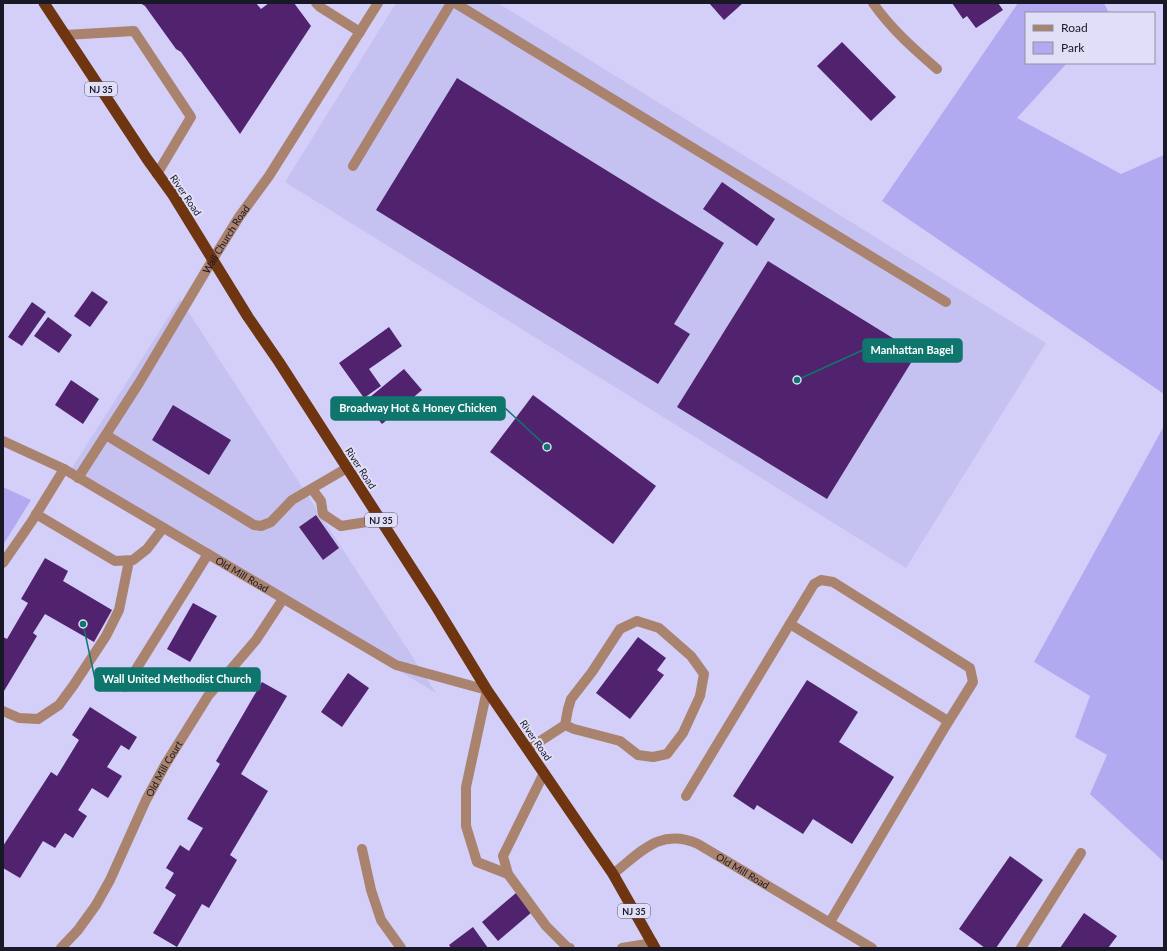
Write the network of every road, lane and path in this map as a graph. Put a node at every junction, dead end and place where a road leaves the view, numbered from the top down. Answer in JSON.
{"nodes":[{"id":1,"x":44,"y":3,"type":"edge"},
{"id":2,"x":316,"y":3,"type":"edge"},
{"id":3,"x":378,"y":3,"type":"edge"},
{"id":4,"x":451,"y":3,"type":"edge"},
{"id":5,"x":455,"y":3,"type":"edge"},
{"id":6,"x":873,"y":3,"type":"edge"},
{"id":7,"x":360,"y":32,"type":"junction"},
{"id":8,"x":65,"y":35,"type":"junction"},
{"id":9,"x":937,"y":69,"type":"dead end"},
{"id":10,"x":353,"y":166,"type":"dead end"},
{"id":11,"x":157,"y":174,"type":"junction"},
{"id":12,"x":213,"y":258,"type":"junction"},
{"id":13,"x":946,"y":302,"type":"dead end"},
{"id":14,"x":106,"y":435,"type":"junction"},
{"id":15,"x":3,"y":441,"type":"edge"},
{"id":16,"x":347,"y":468,"type":"junction"},
{"id":17,"x":64,"y":469,"type":"junction"},
{"id":18,"x":78,"y":478,"type":"junction"},
{"id":19,"x":312,"y":489,"type":"junction"},
{"id":20,"x":36,"y":514,"type":"junction"},
{"id":21,"x":380,"y":520,"type":"junction"},
{"id":22,"x":163,"y":528,"type":"junction"},
{"id":23,"x":208,"y":554,"type":"junction"},
{"id":24,"x":129,"y":561,"type":"junction"},
{"id":25,"x":3,"y":563,"type":"edge"},
{"id":26,"x":283,"y":599,"type":"junction"},
{"id":27,"x":790,"y":624,"type":"junction"},
{"id":28,"x":125,"y":687,"type":"dead end"},
{"id":29,"x":487,"y":690,"type":"junction"},
{"id":30,"x":3,"y":711,"type":"edge"},
{"id":31,"x":948,"y":721,"type":"junction"},
{"id":32,"x":565,"y":725,"type":"junction"},
{"id":33,"x":528,"y":749,"type":"junction"},
{"id":34,"x":544,"y":773,"type":"junction"},
{"id":35,"x":686,"y":796,"type":"dead end"},
{"id":36,"x":362,"y":849,"type":"dead end"},
{"id":37,"x":1081,"y":853,"type":"dead end"},
{"id":38,"x":508,"y":874,"type":"junction"},
{"id":39,"x":613,"y":874,"type":"junction"},
{"id":40,"x":830,"y":922,"type":"junction"},
{"id":41,"x":654,"y":946,"type":"edge"},
{"id":42,"x":61,"y":948,"type":"edge"},
{"id":43,"x":401,"y":948,"type":"edge"},
{"id":44,"x":570,"y":948,"type":"edge"},
{"id":45,"x":622,"y":948,"type":"edge"},
{"id":46,"x":872,"y":948,"type":"edge"},
{"id":47,"x":1021,"y":948,"type":"edge"}],
"edges":[{"from":1,"to":8,"type":"highway","name":"River Road","number":"NJ 35"},
{"from":2,"to":7,"type":"street"},
{"from":3,"to":7,"type":"street","name":"Wall Church Road"},
{"from":4,"to":10,"type":"street"},
{"from":5,"to":13,"type":"street"},
{"from":6,"to":9,"type":"street"},
{"from":7,"to":12,"type":"street","name":"Wall Church Road"},
{"from":8,"to":11,"type":"highway","name":"River Road","number":"NJ 35"},
{"from":8,"to":11,"type":"street"},
{"from":11,"to":12,"type":"highway","name":"River Road","number":"NJ 35"},
{"from":12,"to":14,"type":"street","name":"Wall Church Road"},
{"from":12,"to":16,"type":"highway","name":"River Road","number":"NJ 35"},
{"from":14,"to":18,"type":"street","name":"Wall Church Road"},
{"from":14,"to":19,"type":"street"},
{"from":15,"to":17,"type":"street","name":"Old Mill Road"},
{"from":16,"to":19,"type":"street"},
{"from":16,"to":21,"type":"highway","name":"River Road","number":"NJ 35"},
{"from":17,"to":18,"type":"street","name":"Old Mill Road"},
{"from":17,"to":20,"type":"street"},
{"from":18,"to":22,"type":"street","name":"Old Mill Road"},
{"from":19,"to":21,"type":"street"},
{"from":20,"to":24,"type":"street"},
{"from":20,"to":25,"type":"street"},
{"from":21,"to":29,"type":"highway","name":"River Road","number":"NJ 35"},
{"from":22,"to":23,"type":"street","name":"Old Mill Road"},
{"from":22,"to":24,"type":"street"},
{"from":23,"to":26,"type":"street","name":"Old Mill Road"},
{"from":23,"to":28,"type":"street"},
{"from":24,"to":30,"type":"street"},
{"from":26,"to":29,"type":"street","name":"Old Mill Road"},
{"from":26,"to":42,"type":"street","name":"Old Mill Court"},
{"from":27,"to":31,"type":"street"},
{"from":27,"to":31,"type":"street"},
{"from":27,"to":35,"type":"street"},
{"from":29,"to":33,"type":"highway","name":"River Road","number":"NJ 35"},
{"from":29,"to":38,"type":"street"},
{"from":31,"to":40,"type":"street"},
{"from":32,"to":32,"type":"street"},
{"from":32,"to":33,"type":"street"},
{"from":33,"to":34,"type":"highway","name":"River Road","number":"NJ 35"},
{"from":34,"to":38,"type":"street"},
{"from":34,"to":39,"type":"highway","name":"River Road","number":"NJ 35"},
{"from":36,"to":43,"type":"street"},
{"from":37,"to":47,"type":"street"},
{"from":38,"to":44,"type":"street"},
{"from":39,"to":40,"type":"street","name":"Old Mill Road"},
{"from":39,"to":41,"type":"highway","name":"River Road","number":"NJ 35"},
{"from":40,"to":46,"type":"street","name":"Old Mill Road"},
{"from":41,"to":45,"type":"street"}]}
